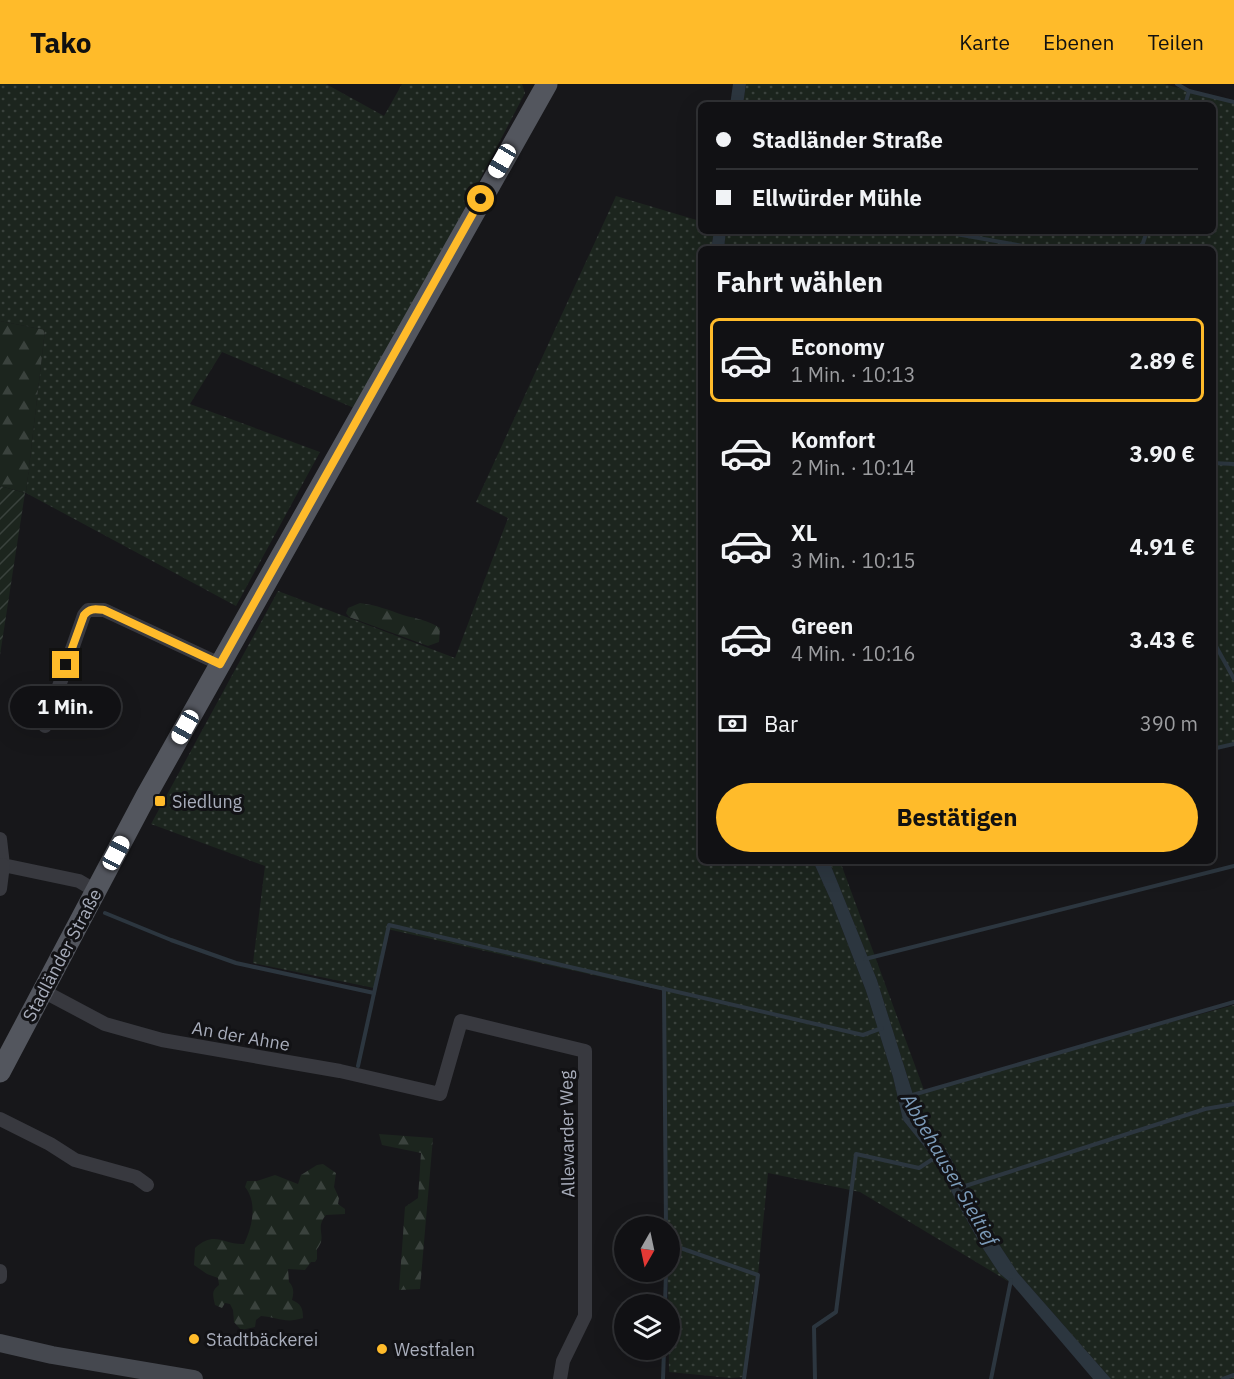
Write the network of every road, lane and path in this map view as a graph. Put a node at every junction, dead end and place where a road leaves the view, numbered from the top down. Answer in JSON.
{"nodes":[{"id":1,"x":546,"y":84,"type":"edge"},
{"id":2,"x":220,"y":664,"type":"junction"},
{"id":3,"x":45,"y":726,"type":"dead end"},
{"id":4,"x":0,"y":839,"type":"edge"},
{"id":5,"x":3,"y":865,"type":"junction"},
{"id":6,"x":0,"y":889,"type":"edge"},
{"id":7,"x":96,"y":891,"type":"junction"},
{"id":8,"x":43,"y":992,"type":"junction"},
{"id":9,"x":0,"y":1072,"type":"edge"},
{"id":10,"x":440,"y":1094,"type":"joint"},
{"id":11,"x":0,"y":1119,"type":"edge"},
{"id":12,"x":147,"y":1185,"type":"dead end"},
{"id":13,"x":0,"y":1270,"type":"edge"},
{"id":14,"x":0,"y":1277,"type":"edge"},
{"id":15,"x":0,"y":1343,"type":"edge"},
{"id":16,"x":194,"y":1379,"type":"edge"},
{"id":17,"x":560,"y":1379,"type":"edge"}],
"edges":[{"from":1,"to":2,"type":"main road","name":"Stadländer Straße"},
{"from":2,"to":3,"type":"street"},
{"from":2,"to":7,"type":"main road","name":"Stadländer Straße"},
{"from":4,"to":5,"type":"street"},
{"from":5,"to":6,"type":"street"},
{"from":5,"to":7,"type":"street"},
{"from":7,"to":8,"type":"main road","name":"Stadländer Straße"},
{"from":8,"to":9,"type":"main road","name":"Stadländer Straße"},
{"from":8,"to":10,"type":"street","name":"An der Ahne"},
{"from":10,"to":17,"type":"street","name":"Allewarder Weg"},
{"from":11,"to":12,"type":"street"},
{"from":13,"to":14,"type":"street"},
{"from":15,"to":16,"type":"main road"}]}
